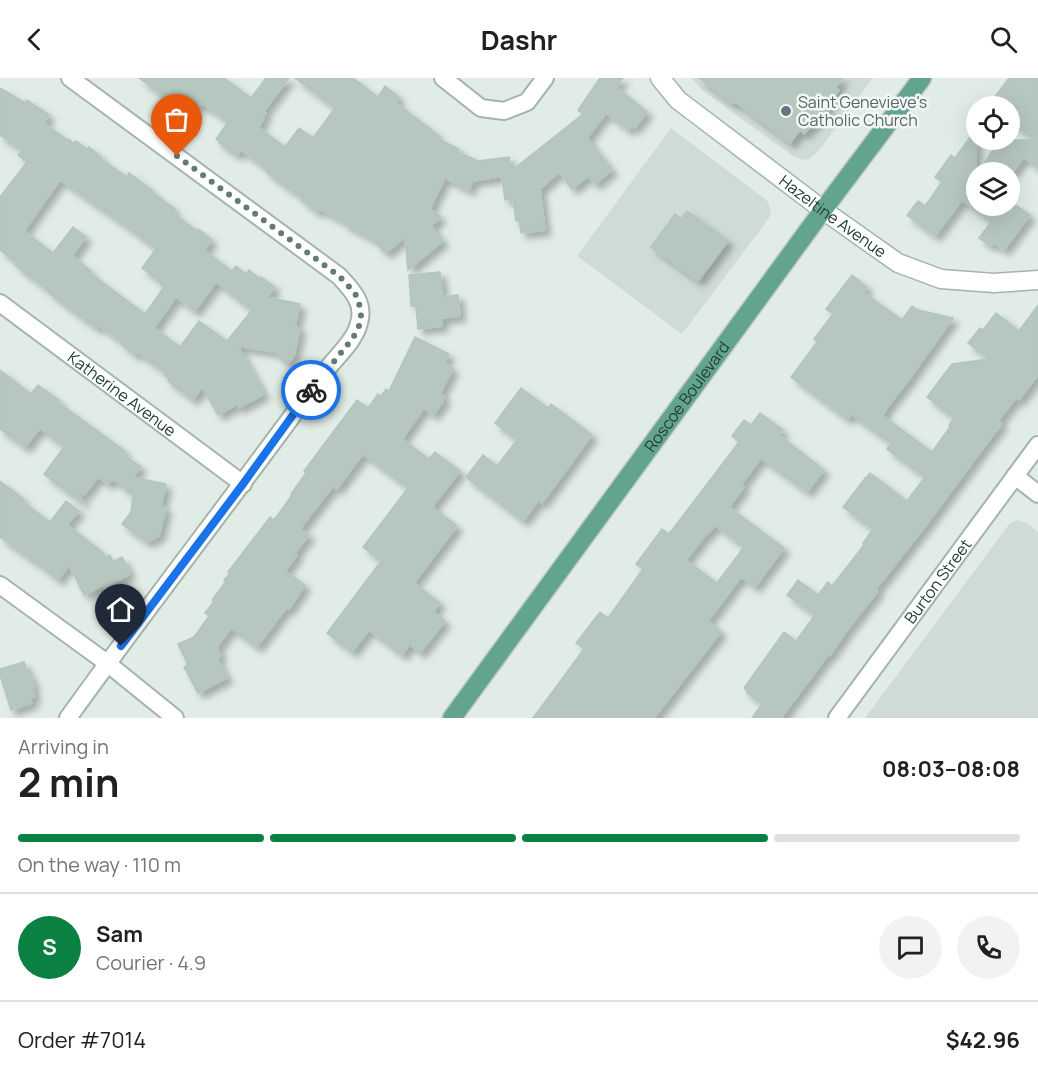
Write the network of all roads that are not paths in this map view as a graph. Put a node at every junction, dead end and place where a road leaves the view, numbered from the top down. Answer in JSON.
{"nodes":[{"id":1,"x":70,"y":78,"type":"edge"},
{"id":2,"x":443,"y":78,"type":"edge"},
{"id":3,"x":545,"y":78,"type":"edge"},
{"id":4,"x":660,"y":78,"type":"edge"},
{"id":5,"x":922,"y":78,"type":"edge"},
{"id":6,"x":823,"y":210,"type":"junction"},
{"id":7,"x":1038,"y":280,"type":"edge"},
{"id":8,"x":0,"y":303,"type":"edge"},
{"id":9,"x":1038,"y":445,"type":"edge"},
{"id":10,"x":1015,"y":476,"type":"junction"},
{"id":11,"x":243,"y":484,"type":"junction"},
{"id":12,"x":1038,"y":494,"type":"edge"},
{"id":13,"x":0,"y":585,"type":"edge"},
{"id":14,"x":107,"y":663,"type":"junction"},
{"id":15,"x":68,"y":718,"type":"edge"},
{"id":16,"x":175,"y":718,"type":"edge"},
{"id":17,"x":452,"y":718,"type":"edge"},
{"id":18,"x":837,"y":718,"type":"edge"}],
"edges":[{"from":1,"to":11,"type":"street"},
{"from":2,"to":3,"type":"street"},
{"from":4,"to":6,"type":"street","name":"Hazeltine Avenue"},
{"from":5,"to":6,"type":"main road","name":"Roscoe Boulevard"},
{"from":6,"to":7,"type":"street","name":"Hazeltine Avenue"},
{"from":6,"to":17,"type":"main road","name":"Roscoe Boulevard"},
{"from":8,"to":11,"type":"street","name":"Katherine Avenue"},
{"from":9,"to":10,"type":"street","name":"Burton Street"},
{"from":10,"to":12,"type":"street"},
{"from":10,"to":18,"type":"street","name":"Burton Street"},
{"from":11,"to":14,"type":"street"},
{"from":13,"to":14,"type":"street"},
{"from":14,"to":15,"type":"street"},
{"from":14,"to":16,"type":"street"}]}
